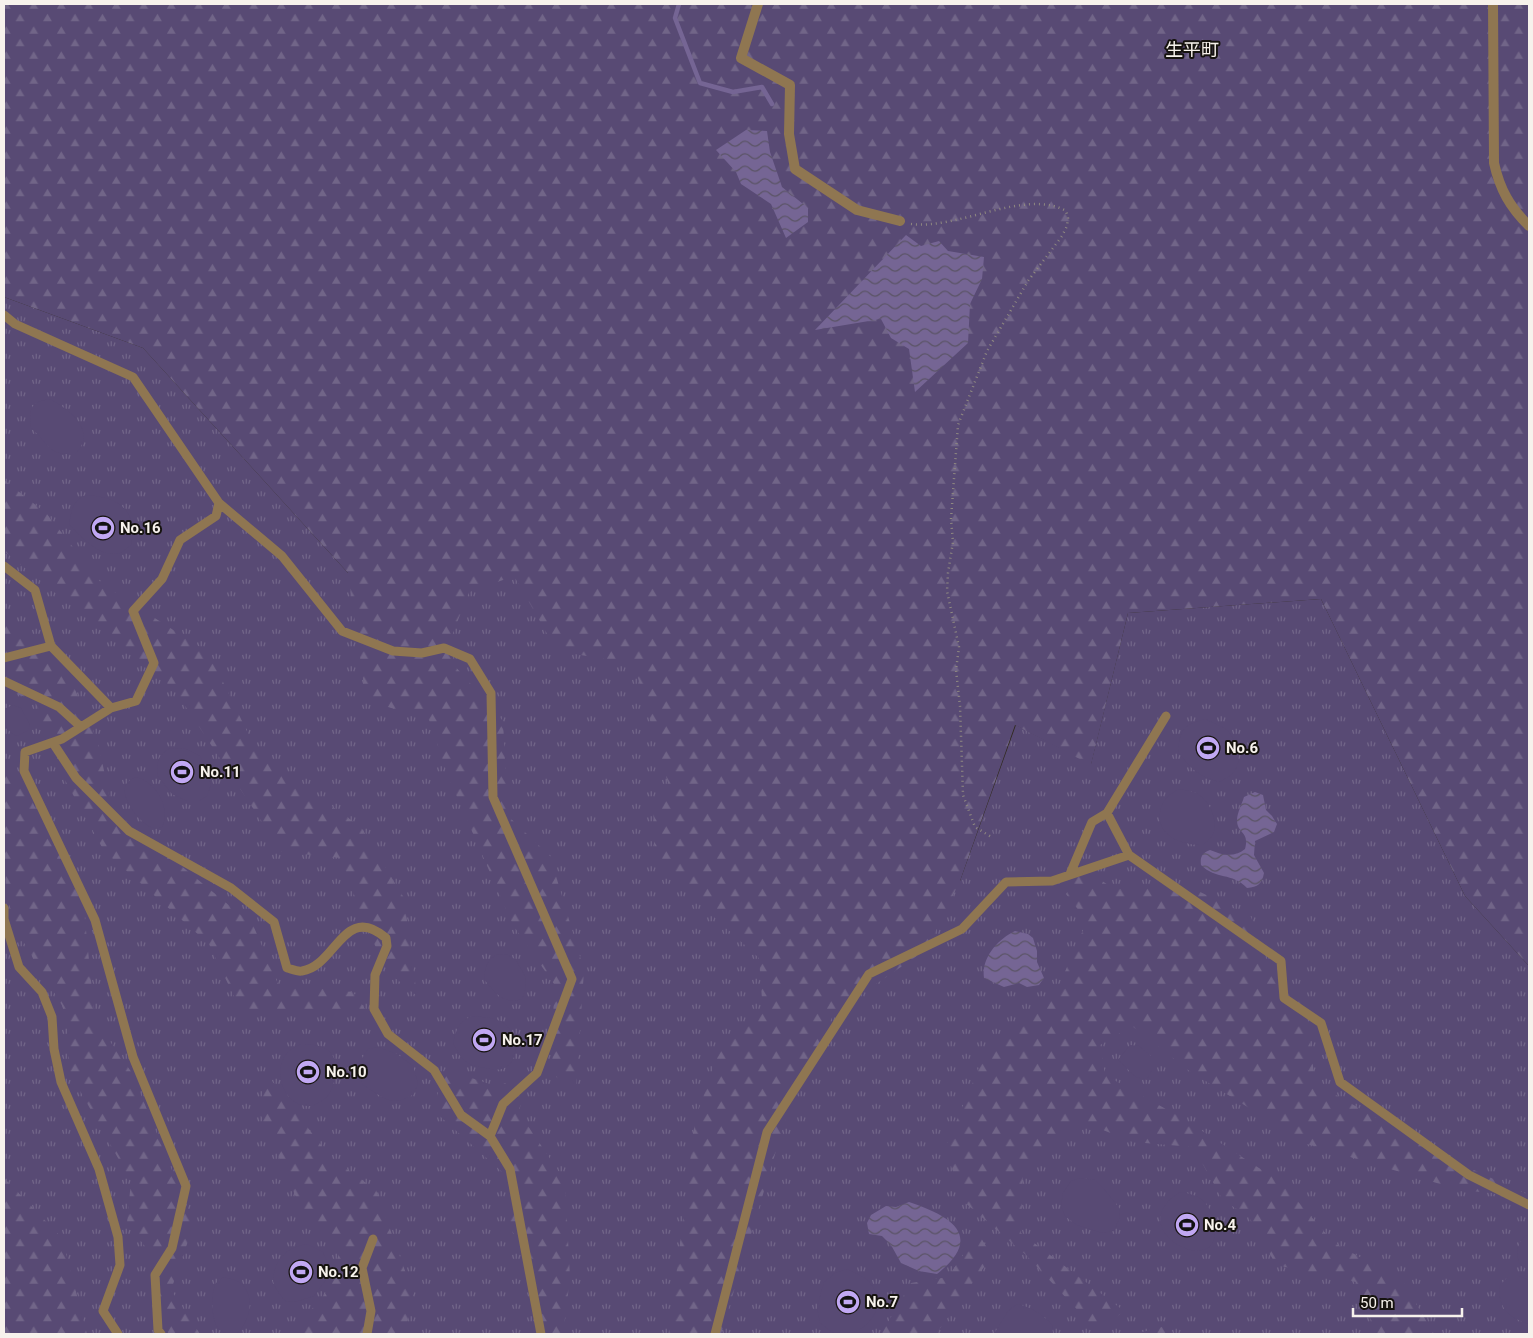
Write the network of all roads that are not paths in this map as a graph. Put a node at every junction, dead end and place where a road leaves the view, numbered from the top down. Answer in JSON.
{"nodes":[{"id":1,"x":758,"y":4,"type":"edge"},
{"id":2,"x":1493,"y":4,"type":"edge"},
{"id":3,"x":900,"y":221,"type":"road end"},
{"id":4,"x":1529,"y":226,"type":"edge"},
{"id":5,"x":4,"y":315,"type":"edge"},
{"id":6,"x":219,"y":503,"type":"junction"},
{"id":7,"x":4,"y":566,"type":"edge"},
{"id":8,"x":51,"y":646,"type":"junction"},
{"id":9,"x":4,"y":658,"type":"edge"},
{"id":10,"x":4,"y":681,"type":"edge"},
{"id":11,"x":111,"y":708,"type":"junction"},
{"id":12,"x":1166,"y":716,"type":"dead end"},
{"id":13,"x":80,"y":727,"type":"junction"},
{"id":14,"x":53,"y":743,"type":"junction"},
{"id":15,"x":1107,"y":813,"type":"junction"},
{"id":16,"x":1128,"y":855,"type":"junction"},
{"id":17,"x":1070,"y":874,"type":"junction"},
{"id":18,"x":4,"y":908,"type":"edge"},
{"id":19,"x":490,"y":1136,"type":"junction"},
{"id":20,"x":1529,"y":1205,"type":"edge"},
{"id":21,"x":373,"y":1239,"type":"dead end"},
{"id":22,"x":118,"y":1334,"type":"edge"},
{"id":23,"x":160,"y":1334,"type":"edge"},
{"id":24,"x":367,"y":1334,"type":"edge"},
{"id":25,"x":541,"y":1334,"type":"edge"},
{"id":26,"x":715,"y":1334,"type":"edge"}],
"edges":[{"from":1,"to":3,"type":"street"},
{"from":2,"to":4,"type":"street"},
{"from":5,"to":6,"type":"lane"},
{"from":6,"to":11,"type":"lane"},
{"from":6,"to":19,"type":"lane"},
{"from":7,"to":8,"type":"lane"},
{"from":8,"to":9,"type":"lane"},
{"from":8,"to":11,"type":"lane"},
{"from":10,"to":13,"type":"lane"},
{"from":11,"to":13,"type":"lane"},
{"from":12,"to":15,"type":"lane"},
{"from":13,"to":14,"type":"lane"},
{"from":14,"to":19,"type":"lane"},
{"from":14,"to":23,"type":"lane"},
{"from":15,"to":16,"type":"lane"},
{"from":15,"to":17,"type":"lane"},
{"from":16,"to":17,"type":"lane"},
{"from":16,"to":20,"type":"lane"},
{"from":17,"to":26,"type":"lane"},
{"from":18,"to":22,"type":"lane"},
{"from":19,"to":25,"type":"lane"},
{"from":21,"to":24,"type":"lane"}]}
